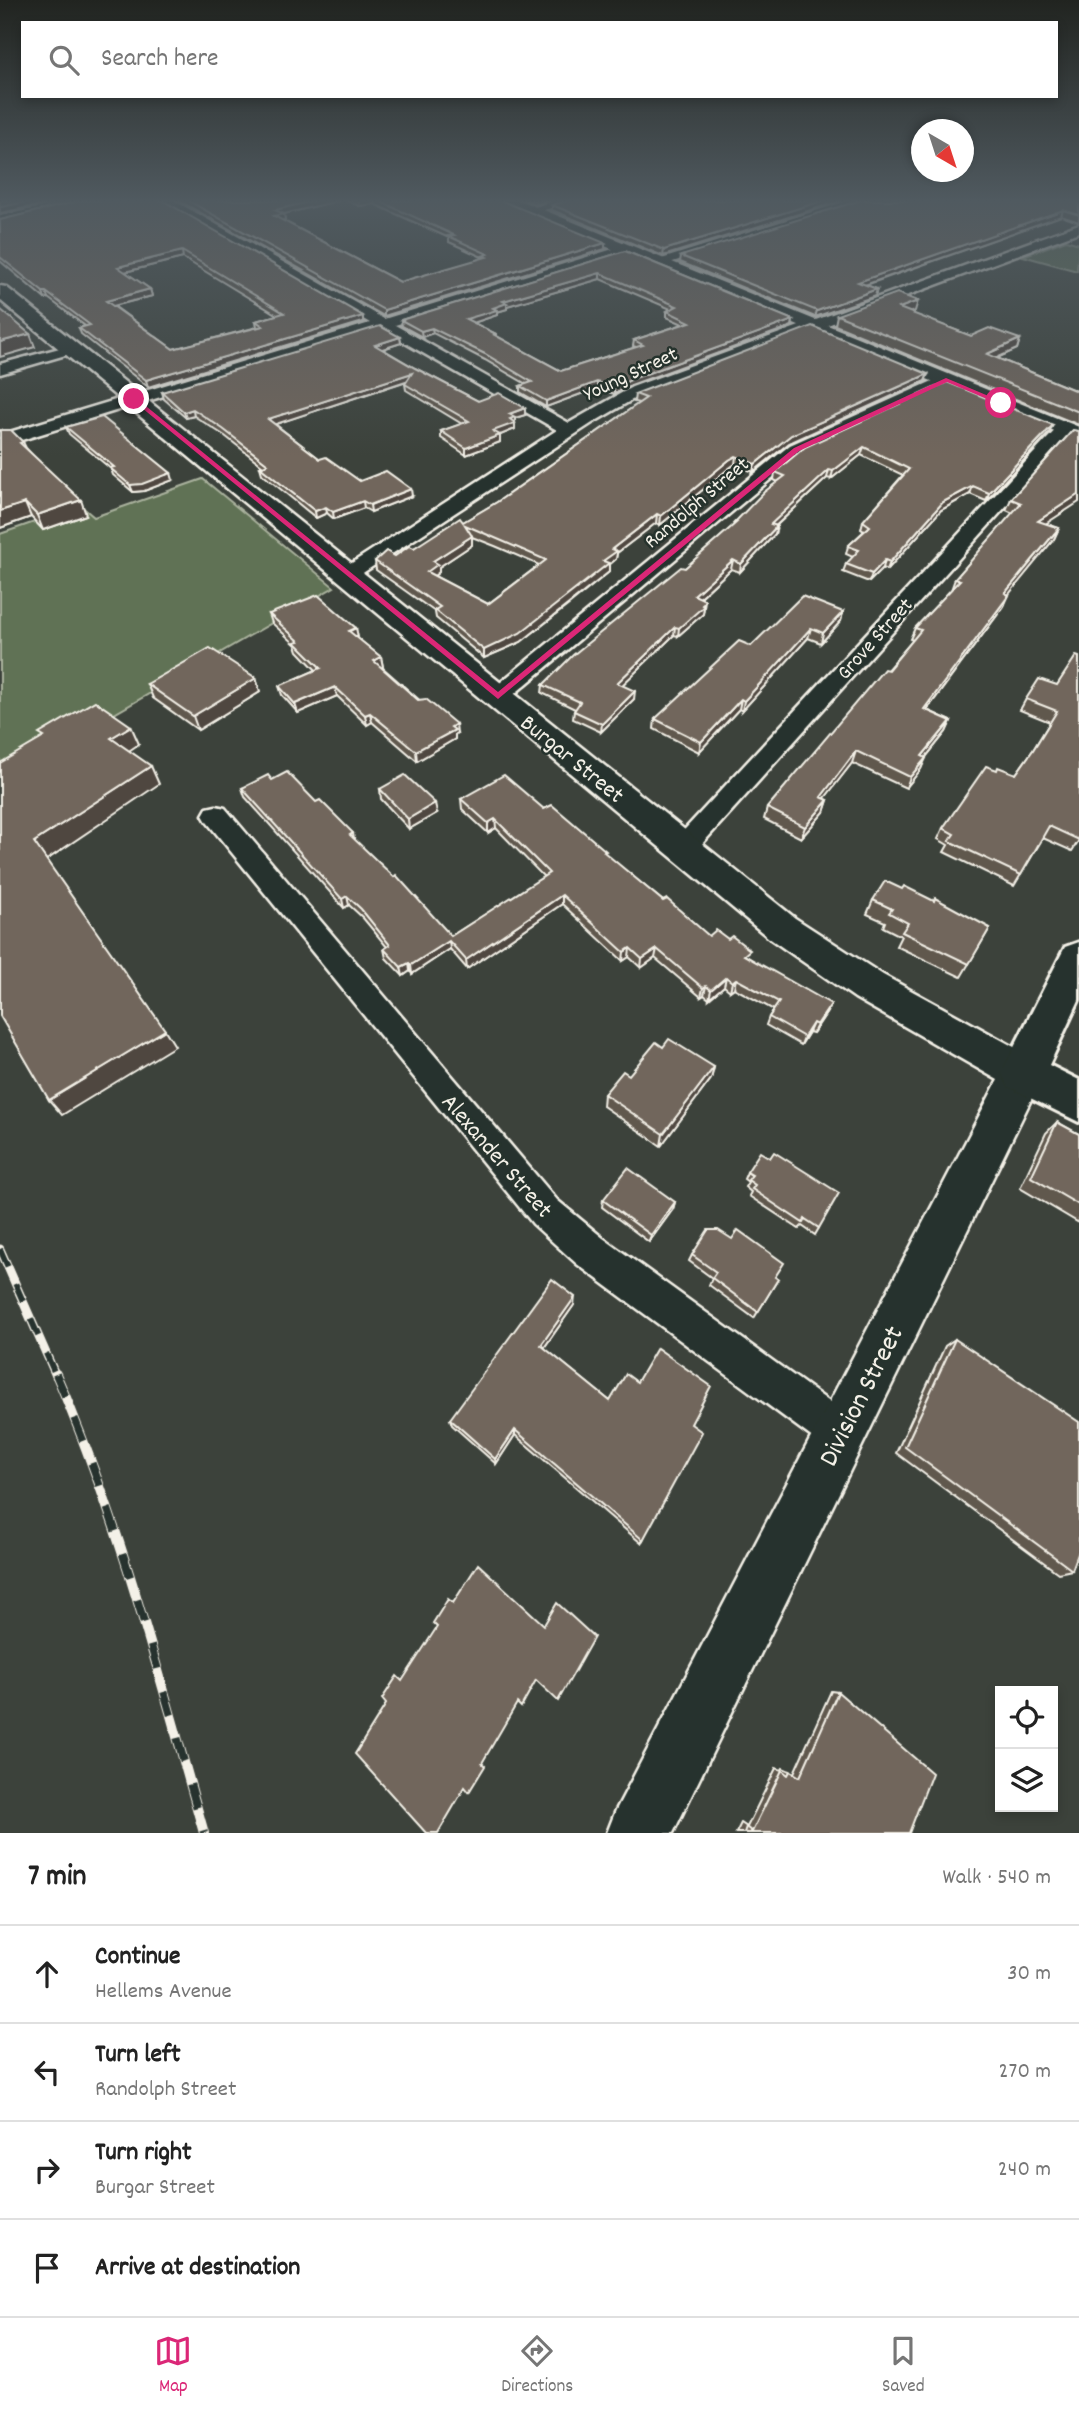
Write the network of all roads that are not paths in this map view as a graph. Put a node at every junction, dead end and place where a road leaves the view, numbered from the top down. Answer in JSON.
{"nodes":[{"id":1,"x":316,"y":286,"type":"edge"},
{"id":2,"x":506,"y":286,"type":"edge"},
{"id":3,"x":716,"y":286,"type":"edge"},
{"id":4,"x":921,"y":286,"type":"edge"},
{"id":5,"x":0,"y":291,"type":"edge"},
{"id":6,"x":382,"y":323,"type":"junction"},
{"id":7,"x":812,"y":325,"type":"junction"},
{"id":8,"x":71,"y":349,"type":"junction"},
{"id":9,"x":0,"y":369,"type":"edge"},
{"id":10,"x":946,"y":380,"type":"junction"},
{"id":11,"x":134,"y":399,"type":"junction"},
{"id":12,"x":569,"y":430,"type":"junction"},
{"id":13,"x":1072,"y":432,"type":"edge"},
{"id":14,"x":9,"y":438,"type":"edge"},
{"id":15,"x":348,"y":574,"type":"junction"},
{"id":16,"x":498,"y":696,"type":"junction"},
{"id":17,"x":216,"y":815,"type":"dead end"},
{"id":18,"x":683,"y":848,"type":"junction"},
{"id":19,"x":1079,"y":958,"type":"edge"},
{"id":20,"x":1023,"y":1073,"type":"junction"},
{"id":21,"x":1079,"y":1102,"type":"edge"},
{"id":22,"x":839,"y":1433,"type":"junction"},
{"id":23,"x":639,"y":1833,"type":"edge"}],
"edges":[{"from":1,"to":6,"type":"street"},
{"from":2,"to":6,"type":"street"},
{"from":3,"to":7,"type":"street"},
{"from":4,"to":7,"type":"street","name":"Young Street"},
{"from":5,"to":8,"type":"street","name":"Burgar Street"},
{"from":6,"to":11,"type":"street"},
{"from":6,"to":12,"type":"street"},
{"from":7,"to":10,"type":"street"},
{"from":7,"to":12,"type":"street","name":"Young Street"},
{"from":8,"to":9,"type":"street"},
{"from":8,"to":11,"type":"street","name":"Burgar Street"},
{"from":10,"to":13,"type":"street"},
{"from":10,"to":16,"type":"street","name":"Randolph Street"},
{"from":11,"to":14,"type":"street"},
{"from":11,"to":15,"type":"street","name":"Burgar Street"},
{"from":12,"to":15,"type":"street","name":"Young Street"},
{"from":13,"to":18,"type":"street","name":"Grove Street"},
{"from":15,"to":16,"type":"street","name":"Burgar Street"},
{"from":16,"to":18,"type":"street","name":"Burgar Street"},
{"from":17,"to":22,"type":"street","name":"Alexander Street"},
{"from":18,"to":20,"type":"street","name":"Burgar Street"},
{"from":19,"to":20,"type":"main road","name":"Division Street"},
{"from":20,"to":21,"type":"main road","name":"Burgar Street"},
{"from":20,"to":22,"type":"street","name":"Division Street"},
{"from":22,"to":23,"type":"street","name":"Division Street"}]}
